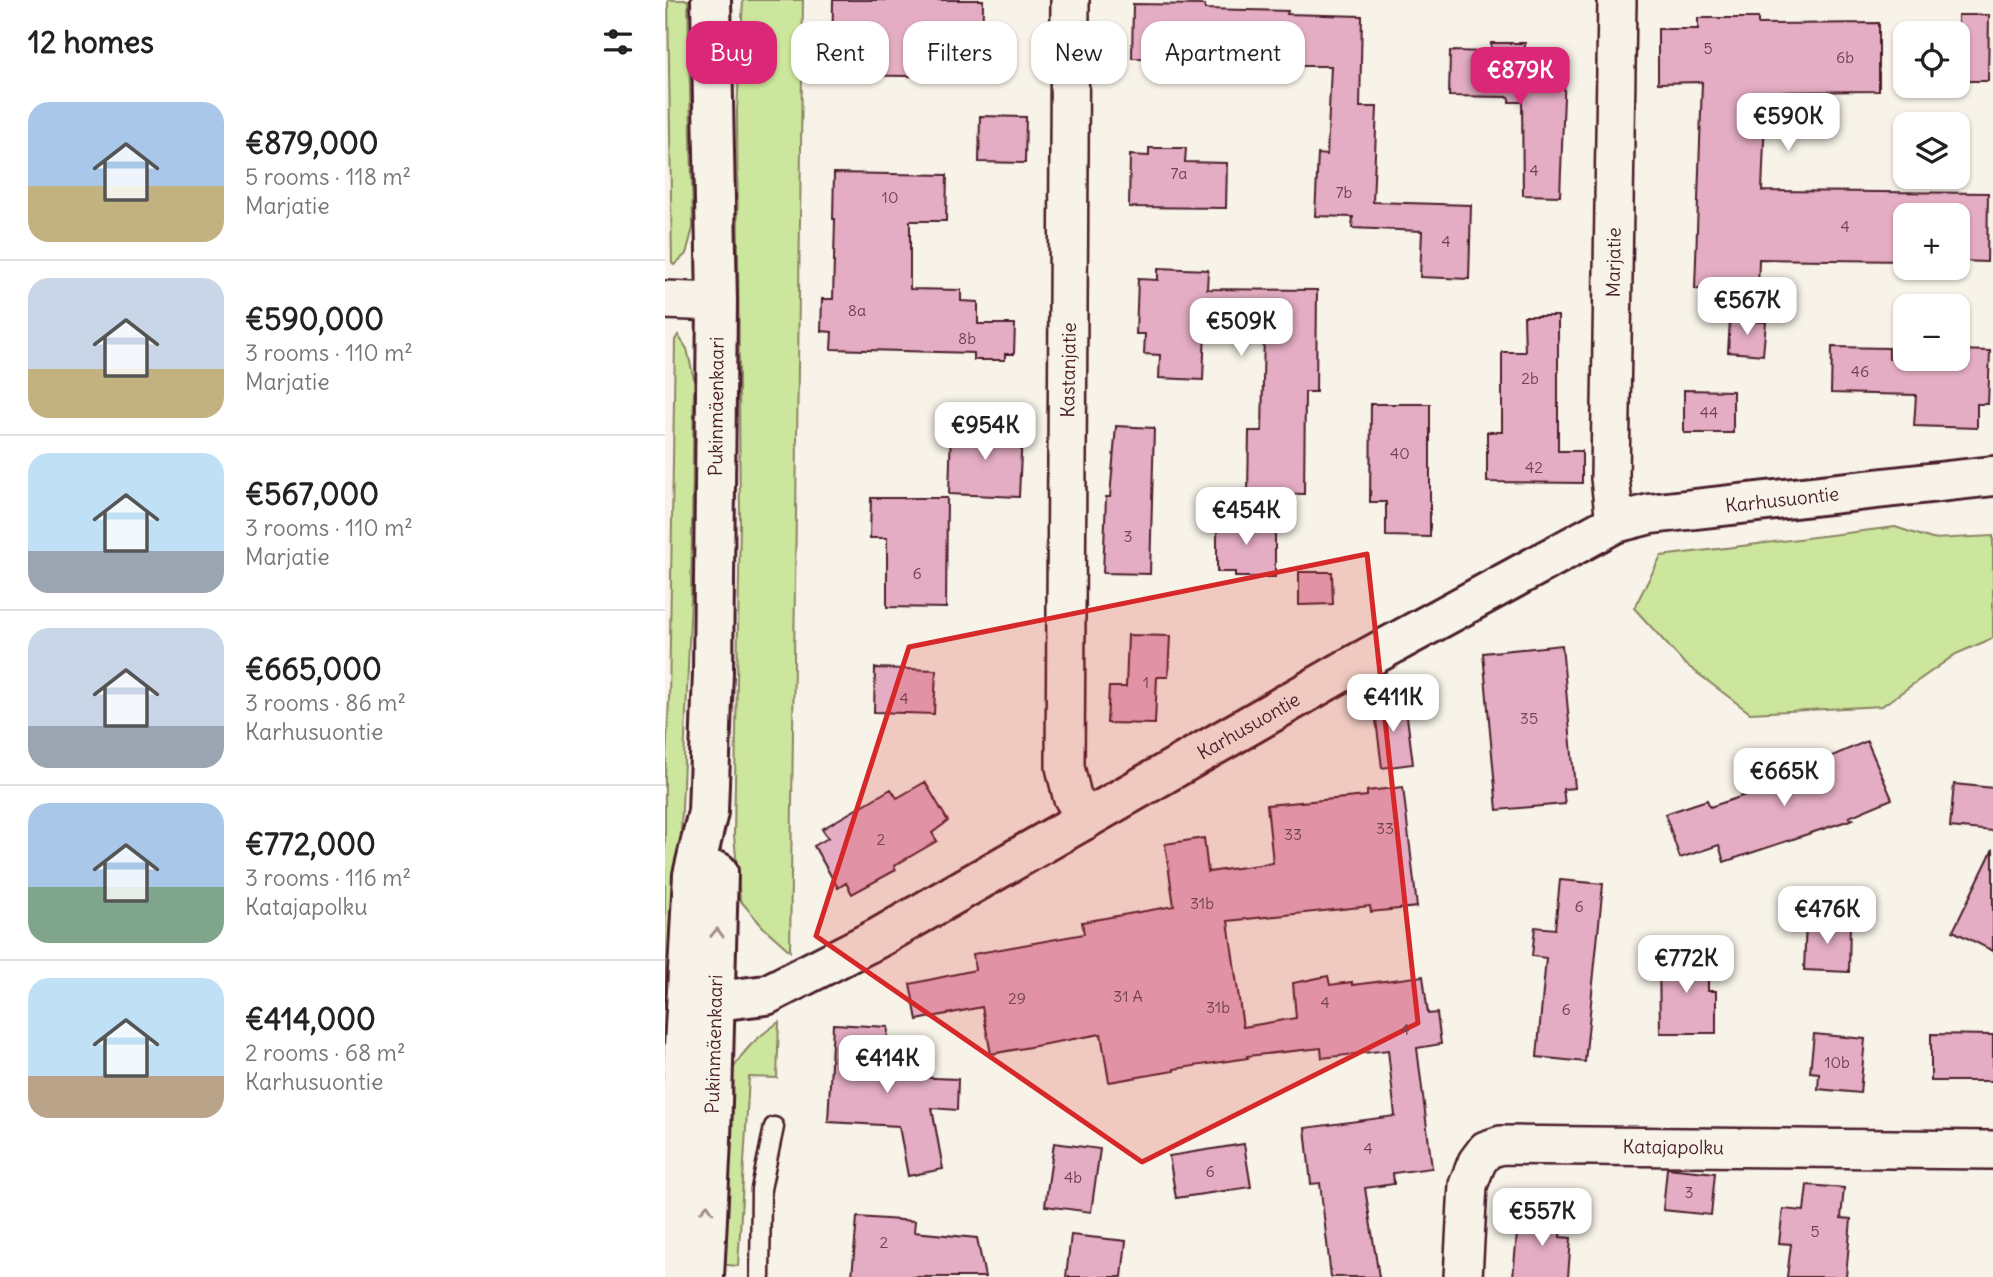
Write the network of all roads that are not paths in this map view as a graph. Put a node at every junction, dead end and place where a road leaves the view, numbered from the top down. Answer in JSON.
{"nodes":[{"id":1,"x":711,"y":0,"type":"edge"},
{"id":2,"x":1070,"y":0,"type":"edge"},
{"id":3,"x":1617,"y":0,"type":"edge"},
{"id":4,"x":665,"y":300,"type":"edge"},
{"id":5,"x":717,"y":302,"type":"junction"},
{"id":6,"x":1993,"y":476,"type":"edge"},
{"id":7,"x":1615,"y":523,"type":"junction"},
{"id":8,"x":1086,"y":820,"type":"junction"},
{"id":9,"x":701,"y":1001,"type":"junction"},
{"id":10,"x":774,"y":1127,"type":"dead end"},
{"id":11,"x":685,"y":1139,"type":"edge"},
{"id":12,"x":1993,"y":1150,"type":"edge"},
{"id":13,"x":672,"y":1277,"type":"edge"},
{"id":14,"x":704,"y":1277,"type":"edge"},
{"id":15,"x":760,"y":1277,"type":"edge"},
{"id":16,"x":1463,"y":1277,"type":"edge"}],
"edges":[{"from":1,"to":5,"type":"main road","name":"Pukinmäenkaari"},
{"from":2,"to":8,"type":"street","name":"Kastanjatie"},
{"from":3,"to":7,"type":"street","name":"Marjatie"},
{"from":4,"to":5,"type":"street"},
{"from":5,"to":9,"type":"main road","name":"Pukinmäenkaari"},
{"from":6,"to":7,"type":"main road","name":"Karhusuontie"},
{"from":7,"to":8,"type":"main road","name":"Karhusuontie"},
{"from":8,"to":9,"type":"main road","name":"Karhusuontie"},
{"from":9,"to":11,"type":"main road","name":"Pukinmäenkaari"},
{"from":10,"to":15,"type":"lane"},
{"from":11,"to":13,"type":"main road","name":"Pukinmäenkaari"},
{"from":14,"to":11,"type":"main road","name":"Pukinmäenkaari","one_way":true},
{"from":12,"to":16,"type":"street","name":"Katajapolku"}]}
